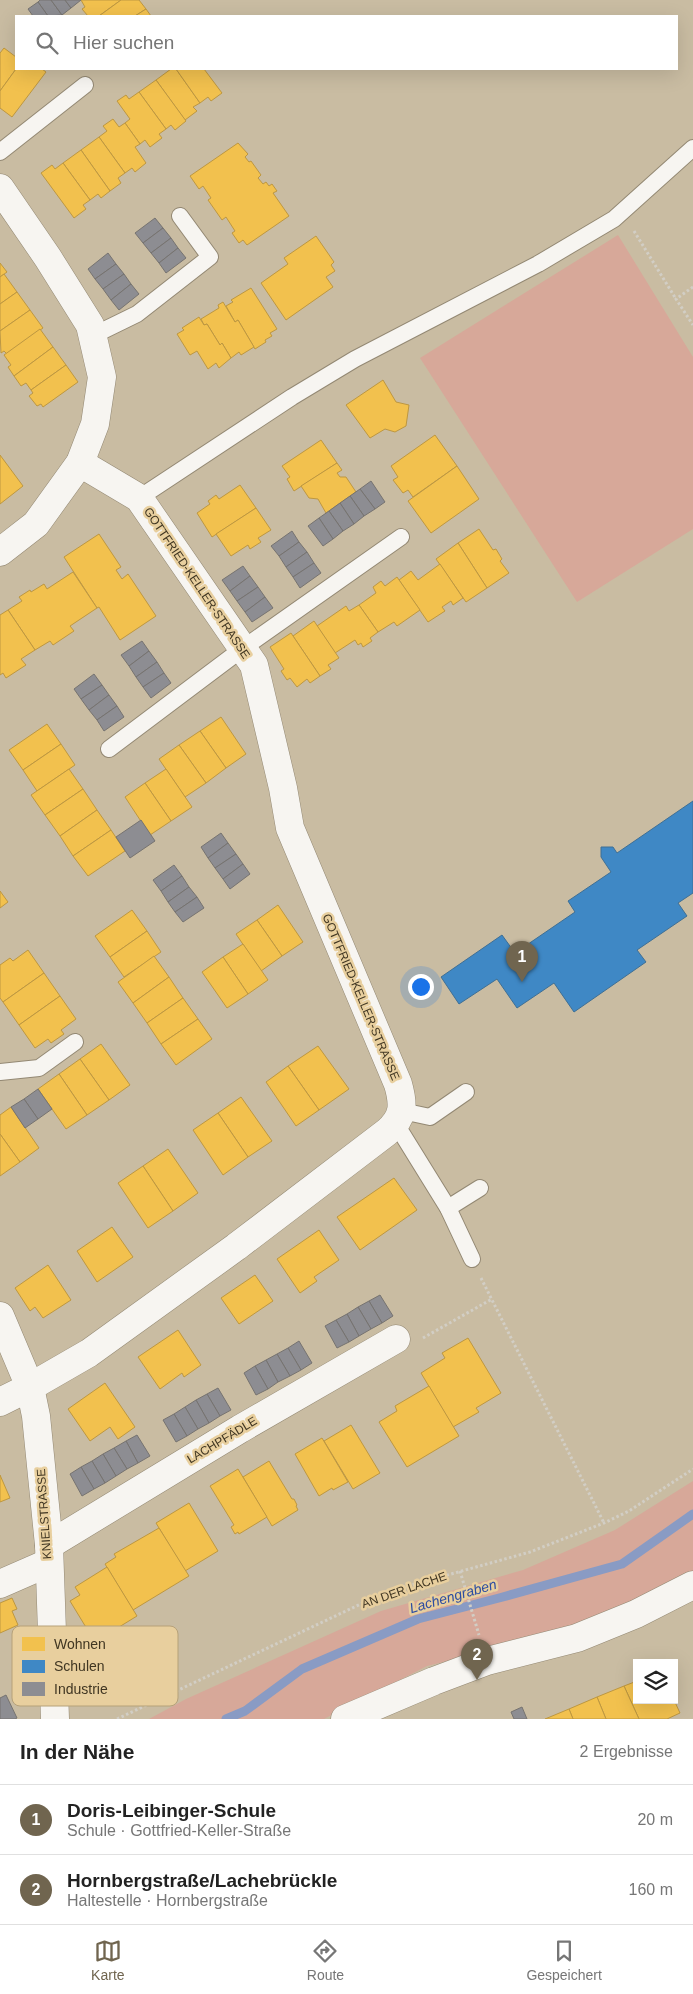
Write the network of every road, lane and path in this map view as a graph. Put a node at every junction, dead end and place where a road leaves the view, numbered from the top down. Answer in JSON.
{"nodes":[{"id":1,"x":85,"y":85,"type":"dead end"},
{"id":2,"x":693,"y":148,"type":"edge"},
{"id":3,"x":0,"y":152,"type":"edge"},
{"id":4,"x":0,"y":188,"type":"edge"},
{"id":5,"x":622,"y":212,"type":"junction"},
{"id":6,"x":180,"y":216,"type":"dead end"},
{"id":7,"x":693,"y":287,"type":"edge"},
{"id":8,"x":676,"y":299,"type":"junction"},
{"id":9,"x":693,"y":325,"type":"edge"},
{"id":10,"x":92,"y":336,"type":"junction"},
{"id":11,"x":80,"y":463,"type":"junction"},
{"id":12,"x":139,"y":498,"type":"junction"},
{"id":13,"x":401,"y":537,"type":"dead end"},
{"id":14,"x":0,"y":552,"type":"edge"},
{"id":15,"x":242,"y":648,"type":"junction"},
{"id":16,"x":109,"y":749,"type":"dead end"},
{"id":17,"x":75,"y":1042,"type":"dead end"},
{"id":18,"x":0,"y":1072,"type":"edge"},
{"id":19,"x":466,"y":1092,"type":"dead end"},
{"id":20,"x":399,"y":1117,"type":"junction"},
{"id":21,"x":480,"y":1188,"type":"dead end"},
{"id":22,"x":448,"y":1208,"type":"junction"},
{"id":23,"x":472,"y":1259,"type":"joint"},
{"id":24,"x":492,"y":1298,"type":"junction"},
{"id":25,"x":0,"y":1316,"type":"edge"},
{"id":26,"x":396,"y":1339,"type":"joint"},
{"id":27,"x":30,"y":1387,"type":"junction"},
{"id":28,"x":0,"y":1402,"type":"edge"},
{"id":29,"x":693,"y":1469,"type":"edge"},
{"id":30,"x":604,"y":1523,"type":"junction"},
{"id":31,"x":48,"y":1554,"type":"junction"},
{"id":32,"x":460,"y":1571,"type":"junction"},
{"id":33,"x":0,"y":1584,"type":"edge"},
{"id":34,"x":693,"y":1585,"type":"edge"},
{"id":35,"x":472,"y":1612,"type":"dead end"},
{"id":36,"x":52,"y":1626,"type":"edge"},
{"id":37,"x":178,"y":1690,"type":"edge"},
{"id":38,"x":55,"y":1706,"type":"edge"},
{"id":39,"x":145,"y":1706,"type":"edge"},
{"id":40,"x":55,"y":1719,"type":"edge"},
{"id":41,"x":117,"y":1719,"type":"edge"},
{"id":42,"x":345,"y":1719,"type":"edge"}],
"edges":[{"from":1,"to":3,"type":"lane"},
{"from":2,"to":5,"type":"lane"},
{"from":4,"to":10,"type":"street"},
{"from":5,"to":8,"type":"path"},
{"from":5,"to":12,"type":"lane"},
{"from":6,"to":10,"type":"lane"},
{"from":7,"to":8,"type":"path"},
{"from":8,"to":9,"type":"path"},
{"from":10,"to":11,"type":"street"},
{"from":11,"to":12,"type":"street","name":"GOTTFRIED-KELLER-STRASSE"},
{"from":11,"to":14,"type":"street"},
{"from":12,"to":15,"type":"street","name":"GOTTFRIED-KELLER-STRASSE"},
{"from":13,"to":15,"type":"lane"},
{"from":15,"to":16,"type":"lane"},
{"from":15,"to":20,"type":"street","name":"GOTTFRIED-KELLER-STRASSE"},
{"from":17,"to":18,"type":"lane"},
{"from":19,"to":20,"type":"lane"},
{"from":20,"to":22,"type":"lane"},
{"from":20,"to":27,"type":"street"},
{"from":21,"to":22,"type":"lane"},
{"from":22,"to":23,"type":"lane"},
{"from":23,"to":24,"type":"path"},
{"from":24,"to":26,"type":"path"},
{"from":24,"to":30,"type":"path"},
{"from":25,"to":27,"type":"street","name":"KNIELSTRASSE"},
{"from":26,"to":31,"type":"street","name":"LACHPFÄDLE"},
{"from":27,"to":28,"type":"street"},
{"from":27,"to":31,"type":"street","name":"KNIELSTRASSE"},
{"from":29,"to":30,"type":"path","name":"AN DER LACHE"},
{"from":30,"to":32,"type":"path","name":"AN DER LACHE"},
{"from":31,"to":33,"type":"street","name":"LACHPFÄDLE"},
{"from":31,"to":36,"type":"street","name":"KNIELSTRASSE"},
{"from":32,"to":35,"type":"path"},
{"from":32,"to":37,"type":"path","name":"AN DER LACHE"},
{"from":34,"to":42,"type":"street"},
{"from":38,"to":40,"type":"street","name":"KNIELSTRASSE"},
{"from":39,"to":41,"type":"path","name":"AN DER LACHE"}]}
